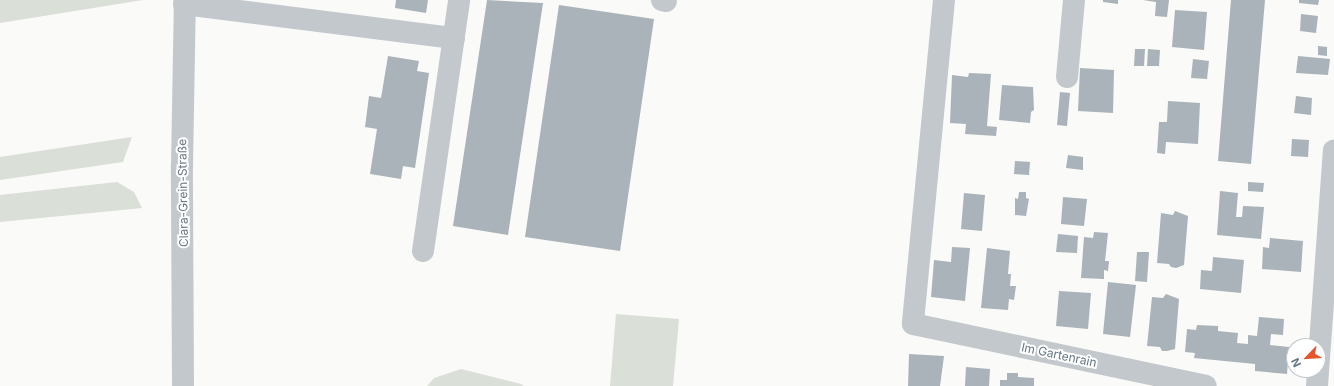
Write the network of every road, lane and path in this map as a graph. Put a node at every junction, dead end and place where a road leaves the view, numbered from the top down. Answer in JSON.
{"nodes":[{"id":1,"x":459,"y":0,"type":"edge"},
{"id":2,"x":944,"y":0,"type":"edge"},
{"id":3,"x":1074,"y":0,"type":"edge"},
{"id":4,"x":184,"y":2,"type":"edge"},
{"id":5,"x":454,"y":38,"type":"junction"},
{"id":6,"x":1067,"y":77,"type":"dead end"},
{"id":7,"x":1334,"y":151,"type":"edge"},
{"id":8,"x":422,"y":251,"type":"dead end"},
{"id":9,"x":183,"y":386,"type":"edge"},
{"id":10,"x":1206,"y":386,"type":"edge"},
{"id":11,"x":1317,"y":386,"type":"edge"}],
"edges":[{"from":1,"to":5,"type":"street"},
{"from":2,"to":10,"type":"street","name":"Im Gartenrain"},
{"from":3,"to":6,"type":"street"},
{"from":4,"to":5,"type":"street"},
{"from":4,"to":9,"type":"street","name":"Clara-Grein-Straße"},
{"from":5,"to":8,"type":"street"},
{"from":7,"to":11,"type":"street"}]}
